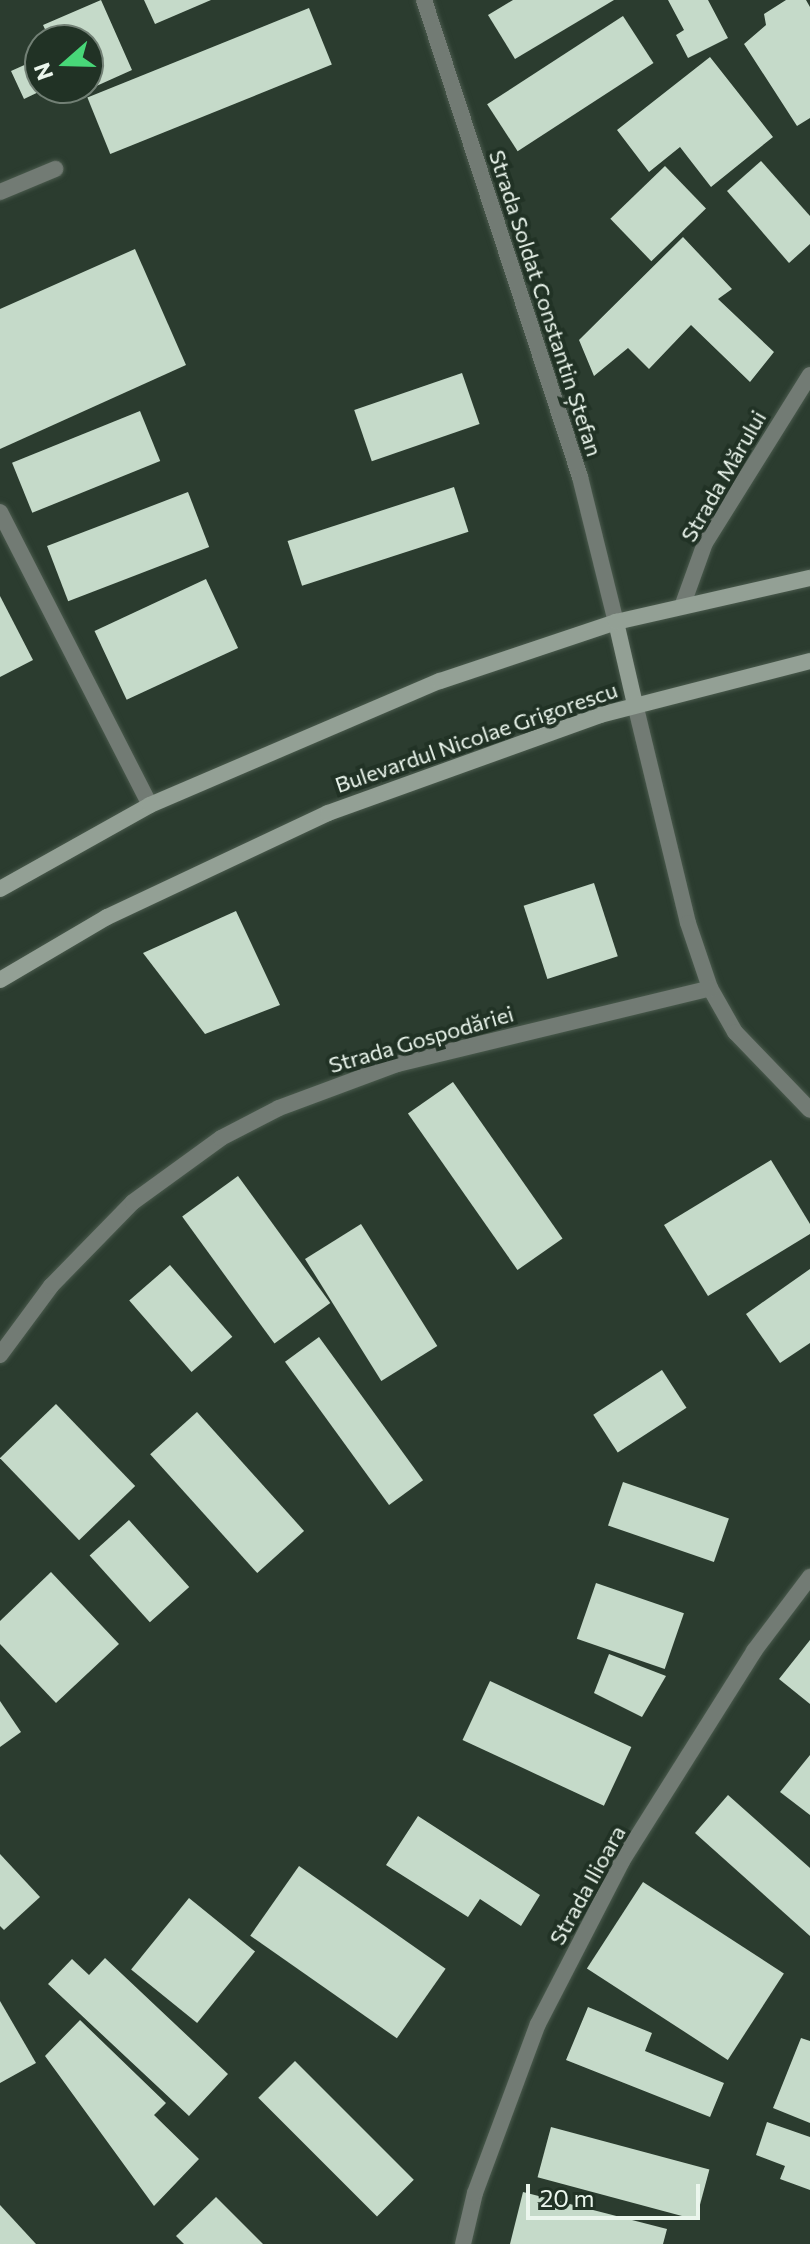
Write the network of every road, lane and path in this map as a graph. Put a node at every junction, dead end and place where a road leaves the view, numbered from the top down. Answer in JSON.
{"nodes":[{"id":1,"x":424,"y":0,"type":"edge"},
{"id":2,"x":55,"y":169,"type":"dead end"},
{"id":3,"x":0,"y":192,"type":"edge"},
{"id":4,"x":810,"y":375,"type":"edge"},
{"id":5,"x":0,"y":512,"type":"edge"},
{"id":6,"x":810,"y":578,"type":"edge"},
{"id":7,"x":683,"y":604,"type":"junction"},
{"id":8,"x":616,"y":622,"type":"junction"},
{"id":9,"x":810,"y":661,"type":"edge"},
{"id":10,"x":635,"y":704,"type":"junction"},
{"id":11,"x":150,"y":805,"type":"junction"},
{"id":12,"x":0,"y":889,"type":"edge"},
{"id":13,"x":0,"y":980,"type":"edge"},
{"id":14,"x":710,"y":988,"type":"junction"},
{"id":15,"x":810,"y":1110,"type":"edge"},
{"id":16,"x":0,"y":1355,"type":"edge"},
{"id":17,"x":810,"y":1577,"type":"edge"},
{"id":18,"x":463,"y":2244,"type":"edge"}],
"edges":[{"from":1,"to":8,"type":"street","name":"Strada Soldat Constantin Ștefan"},
{"from":2,"to":3,"type":"street"},
{"from":4,"to":7,"type":"street","name":"Strada Mărului"},
{"from":5,"to":11,"type":"street"},
{"from":6,"to":7,"type":"main road"},
{"from":7,"to":8,"type":"main road"},
{"from":8,"to":10,"type":"main road"},
{"from":8,"to":11,"type":"main road"},
{"from":9,"to":10,"type":"main road","name":"Bulevardul Nicolae Grigorescu"},
{"from":10,"to":13,"type":"main road","name":"Bulevardul Nicolae Grigorescu"},
{"from":10,"to":14,"type":"street"},
{"from":11,"to":12,"type":"main road"},
{"from":14,"to":15,"type":"street"},
{"from":14,"to":16,"type":"street","name":"Strada Gospodăriei"},
{"from":17,"to":18,"type":"street","name":"Strada Ilioara"}]}
